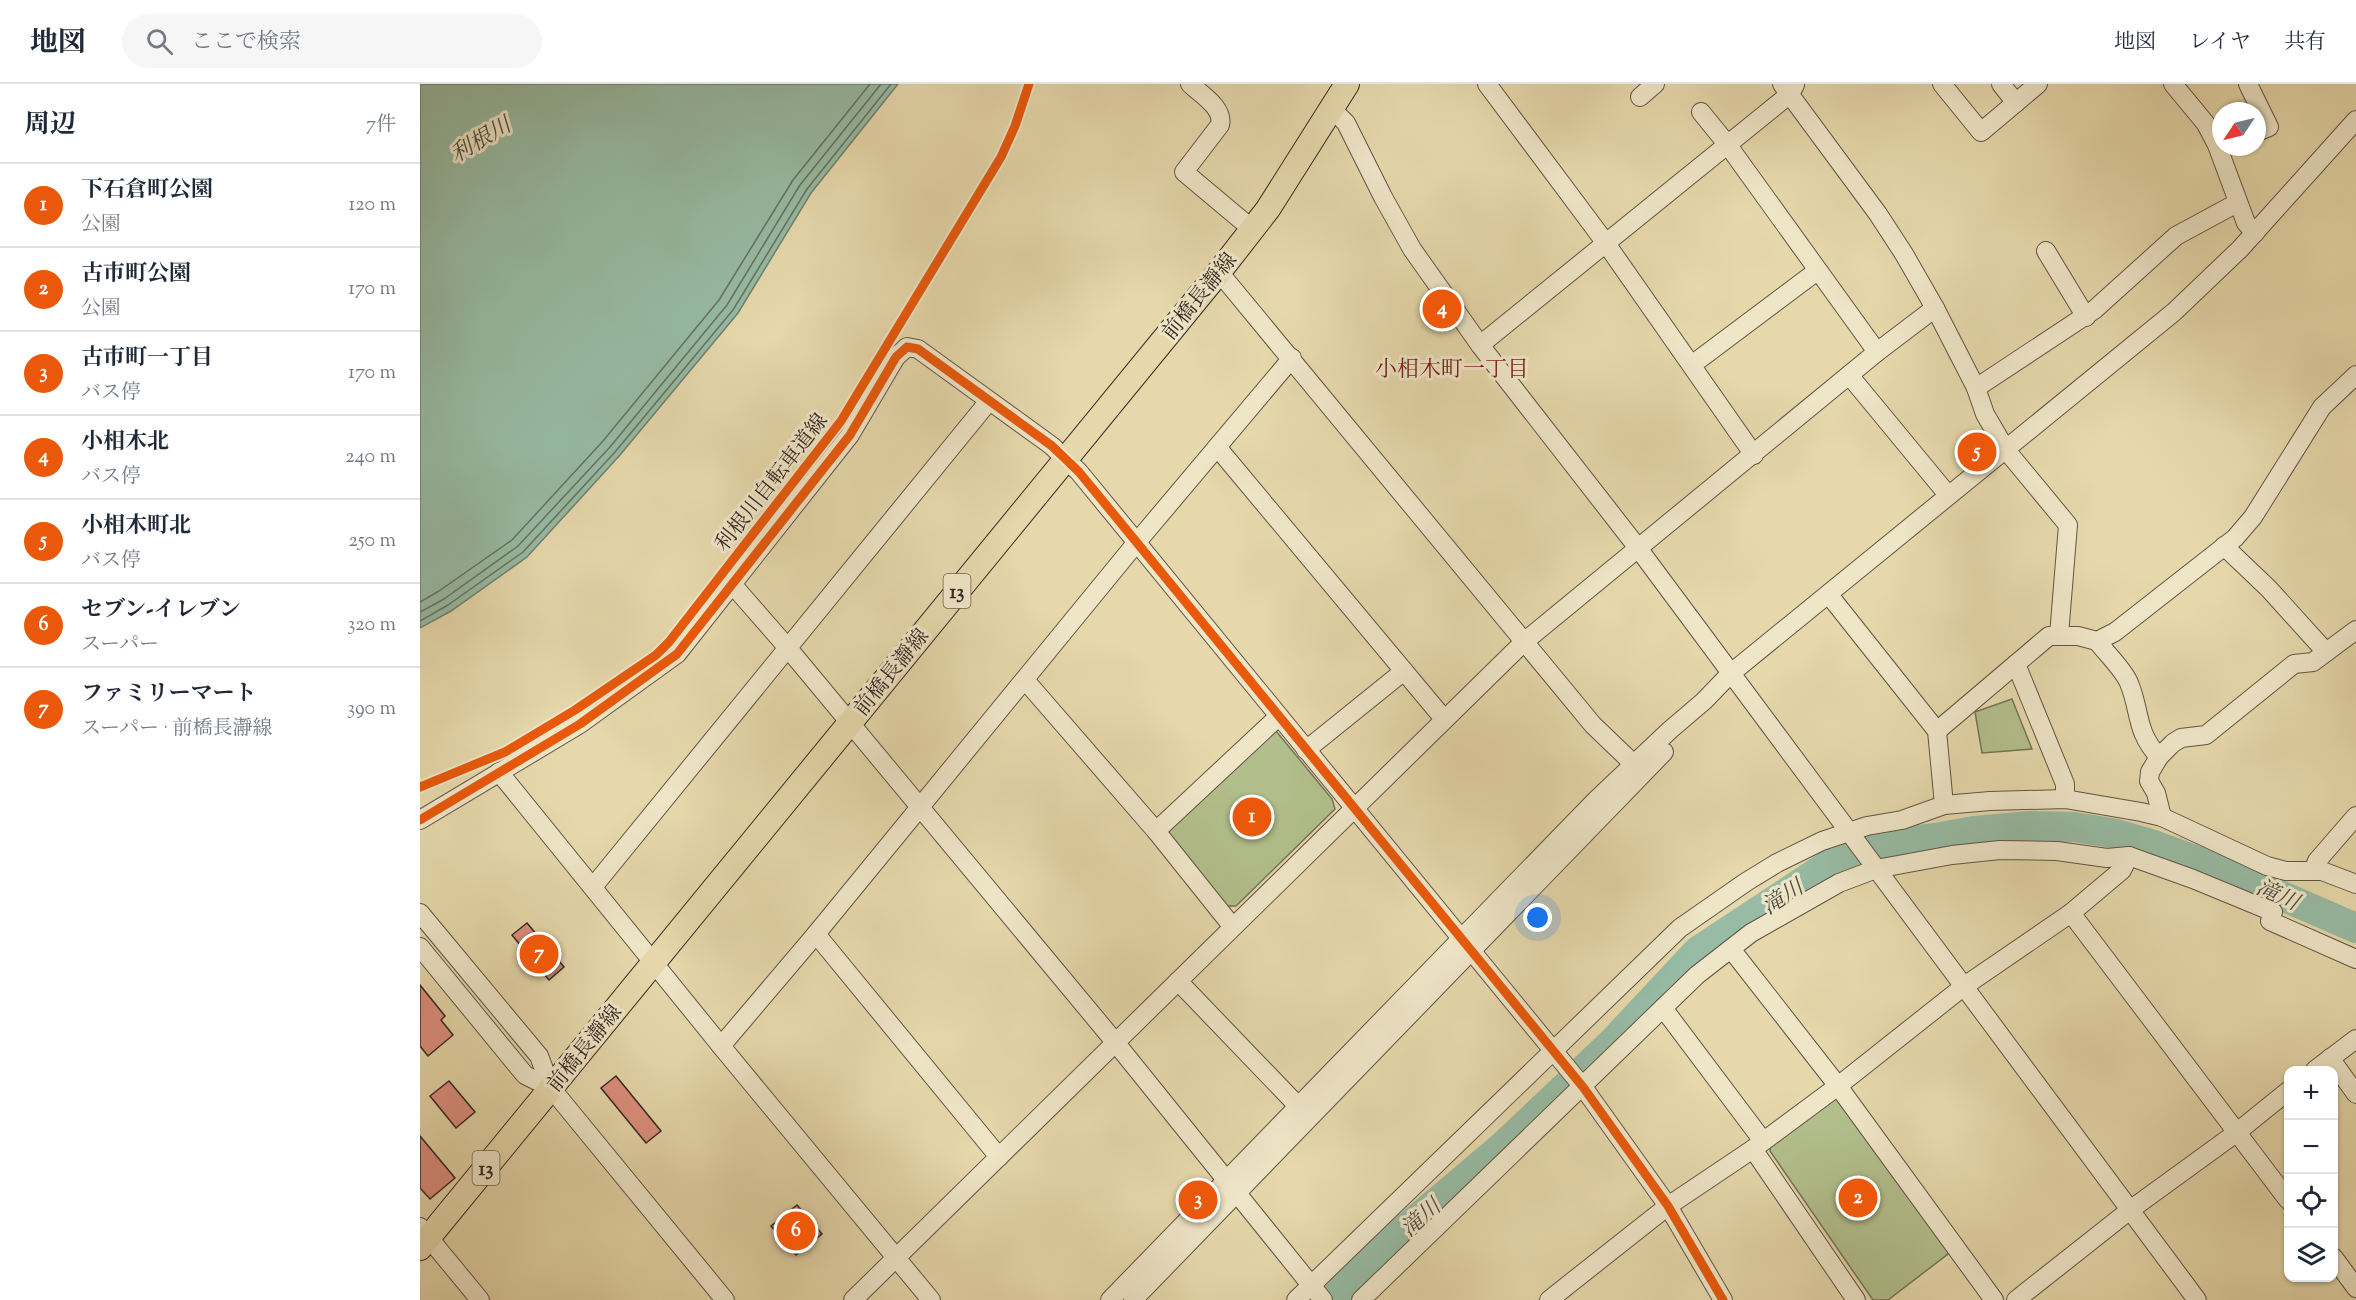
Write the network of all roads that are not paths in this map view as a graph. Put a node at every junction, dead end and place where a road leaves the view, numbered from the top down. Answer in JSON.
{"nodes":[{"id":1,"x":1190,"y":84,"type":"edge"},
{"id":2,"x":1487,"y":84,"type":"edge"},
{"id":3,"x":1655,"y":84,"type":"edge"},
{"id":4,"x":1942,"y":84,"type":"edge"},
{"id":5,"x":2001,"y":84,"type":"edge"},
{"id":6,"x":2038,"y":84,"type":"edge"},
{"id":7,"x":2248,"y":84,"type":"edge"},
{"id":8,"x":2176,"y":85,"type":"edge"},
{"id":9,"x":1789,"y":87,"type":"edge"},
{"id":10,"x":1337,"y":93,"type":"edge"},
{"id":11,"x":1640,"y":97,"type":"dead end"},
{"id":12,"x":2257,"y":102,"type":"edge"},
{"id":13,"x":2016,"y":103,"type":"junction"},
{"id":14,"x":1701,"y":112,"type":"dead end"},
{"id":15,"x":2356,"y":120,"type":"edge"},
{"id":16,"x":2212,"y":133,"type":"edge"},
{"id":17,"x":1727,"y":144,"type":"junction"},
{"id":18,"x":2223,"y":156,"type":"edge"},
{"id":19,"x":2237,"y":203,"type":"junction"},
{"id":20,"x":1252,"y":229,"type":"junction"},
{"id":21,"x":2255,"y":233,"type":"junction"},
{"id":22,"x":1605,"y":242,"type":"junction"},
{"id":23,"x":2046,"y":251,"type":"dead end"},
{"id":24,"x":1817,"y":271,"type":"junction"},
{"id":25,"x":1219,"y":272,"type":"junction"},
{"id":26,"x":1935,"y":308,"type":"junction"},
{"id":27,"x":2085,"y":316,"type":"junction"},
{"id":28,"x":1480,"y":345,"type":"junction"},
{"id":29,"x":1877,"y":352,"type":"junction"},
{"id":30,"x":1292,"y":358,"type":"junction"},
{"id":31,"x":1693,"y":364,"type":"junction"},
{"id":32,"x":1849,"y":375,"type":"junction"},
{"id":33,"x":2356,"y":375,"type":"edge"},
{"id":34,"x":1976,"y":388,"type":"junction"},
{"id":35,"x":989,"y":401,"type":"junction"},
{"id":36,"x":1217,"y":447,"type":"junction"},
{"id":37,"x":2006,"y":450,"type":"junction"},
{"id":38,"x":1754,"y":454,"type":"junction"},
{"id":39,"x":1065,"y":457,"type":"junction"},
{"id":40,"x":1948,"y":495,"type":"junction"},
{"id":41,"x":1137,"y":542,"type":"junction"},
{"id":42,"x":2224,"y":546,"type":"junction"},
{"id":43,"x":1638,"y":548,"type":"junction"},
{"id":44,"x":732,"y":584,"type":"junction"},
{"id":45,"x":1829,"y":595,"type":"junction"},
{"id":46,"x":2356,"y":630,"type":"edge"},
{"id":47,"x":2059,"y":635,"type":"junction"},
{"id":48,"x":1525,"y":641,"type":"junction"},
{"id":49,"x":2097,"y":642,"type":"junction"},
{"id":50,"x":787,"y":647,"type":"junction"},
{"id":51,"x":2326,"y":652,"type":"junction"},
{"id":52,"x":2016,"y":664,"type":"junction"},
{"id":53,"x":1404,"y":671,"type":"junction"},
{"id":54,"x":1730,"y":674,"type":"junction"},
{"id":55,"x":1025,"y":680,"type":"junction"},
{"id":56,"x":1278,"y":717,"type":"junction"},
{"id":57,"x":1444,"y":719,"type":"junction"},
{"id":58,"x":850,"y":723,"type":"junction"},
{"id":59,"x":1937,"y":731,"type":"junction"},
{"id":60,"x":1306,"y":750,"type":"junction"},
{"id":61,"x":2159,"y":757,"type":"junction"},
{"id":62,"x":1639,"y":770,"type":"junction"},
{"id":63,"x":499,"y":772,"type":"junction"},
{"id":64,"x":2065,"y":799,"type":"junction"},
{"id":65,"x":1944,"y":805,"type":"junction"},
{"id":66,"x":919,"y":807,"type":"junction"},
{"id":67,"x":1353,"y":808,"type":"junction"},
{"id":68,"x":2356,"y":816,"type":"edge"},
{"id":69,"x":2162,"y":817,"type":"junction"},
{"id":70,"x":420,"y":820,"type":"edge"},
{"id":71,"x":1156,"y":831,"type":"junction"},
{"id":72,"x":1850,"y":834,"type":"junction"},
{"id":73,"x":2129,"y":856,"type":"junction"},
{"id":74,"x":1874,"y":867,"type":"junction"},
{"id":75,"x":2313,"y":870,"type":"junction"},
{"id":76,"x":2356,"y":884,"type":"edge"},
{"id":77,"x":591,"y":885,"type":"junction"},
{"id":78,"x":420,"y":913,"type":"edge"},
{"id":79,"x":2071,"y":913,"type":"junction"},
{"id":80,"x":1232,"y":926,"type":"junction"},
{"id":81,"x":816,"y":934,"type":"junction"},
{"id":82,"x":1466,"y":945,"type":"junction"},
{"id":83,"x":420,"y":947,"type":"edge"},
{"id":84,"x":1731,"y":949,"type":"junction"},
{"id":85,"x":2356,"y":959,"type":"edge"},
{"id":86,"x":653,"y":962,"type":"junction"},
{"id":87,"x":1178,"y":981,"type":"junction"},
{"id":88,"x":1963,"y":987,"type":"junction"},
{"id":89,"x":1663,"y":1008,"type":"junction"},
{"id":90,"x":2356,"y":1039,"type":"edge"},
{"id":91,"x":1115,"y":1042,"type":"junction"},
{"id":92,"x":721,"y":1046,"type":"junction"},
{"id":93,"x":1555,"y":1052,"type":"junction"},
{"id":94,"x":2330,"y":1058,"type":"junction"},
{"id":95,"x":2321,"y":1066,"type":"edge"},
{"id":96,"x":1581,"y":1085,"type":"junction"},
{"id":97,"x":1838,"y":1086,"type":"junction"},
{"id":98,"x":551,"y":1088,"type":"junction"},
{"id":99,"x":2356,"y":1094,"type":"edge"},
{"id":100,"x":2284,"y":1096,"type":"edge"},
{"id":101,"x":1299,"y":1107,"type":"junction"},
{"id":102,"x":2236,"y":1133,"type":"junction"},
{"id":103,"x":1758,"y":1145,"type":"junction"},
{"id":104,"x":999,"y":1157,"type":"junction"},
{"id":105,"x":1232,"y":1187,"type":"junction"},
{"id":106,"x":2284,"y":1194,"type":"edge"},
{"id":107,"x":1668,"y":1206,"type":"junction"},
{"id":108,"x":2130,"y":1210,"type":"junction"},
{"id":109,"x":423,"y":1237,"type":"edge"},
{"id":110,"x":896,"y":1257,"type":"junction"},
{"id":111,"x":2338,"y":1263,"type":"edge"},
{"id":112,"x":1311,"y":1284,"type":"junction"},
{"id":113,"x":2356,"y":1287,"type":"edge"},
{"id":114,"x":480,"y":1300,"type":"edge"},
{"id":115,"x":725,"y":1300,"type":"edge"},
{"id":116,"x":853,"y":1300,"type":"edge"},
{"id":117,"x":932,"y":1300,"type":"edge"},
{"id":118,"x":1110,"y":1300,"type":"edge"},
{"id":119,"x":1134,"y":1300,"type":"edge"},
{"id":120,"x":1296,"y":1300,"type":"edge"},
{"id":121,"x":1323,"y":1300,"type":"edge"},
{"id":122,"x":1361,"y":1300,"type":"edge"},
{"id":123,"x":1549,"y":1300,"type":"edge"},
{"id":124,"x":1723,"y":1300,"type":"edge"},
{"id":125,"x":1856,"y":1300,"type":"edge"},
{"id":126,"x":1994,"y":1300,"type":"edge"},
{"id":127,"x":2016,"y":1300,"type":"edge"},
{"id":128,"x":2197,"y":1300,"type":"edge"}],
"edges":[{"from":1,"to":20,"type":"street"},
{"from":2,"to":22,"type":"street"},
{"from":3,"to":11,"type":"street"},
{"from":4,"to":13,"type":"street"},
{"from":5,"to":13,"type":"street"},
{"from":6,"to":13,"type":"street"},
{"from":7,"to":12,"type":"street"},
{"from":8,"to":16,"type":"street"},
{"from":9,"to":17,"type":"street"},
{"from":9,"to":26,"type":"street"},
{"from":10,"to":20,"type":"main road","name":"前橋長瀞線","number":"13"},
{"from":10,"to":28,"type":"street"},
{"from":14,"to":17,"type":"street"},
{"from":15,"to":21,"type":"street"},
{"from":17,"to":22,"type":"street"},
{"from":17,"to":24,"type":"street"},
{"from":18,"to":19,"type":"street"},
{"from":19,"to":21,"type":"street"},
{"from":19,"to":27,"type":"street"},
{"from":20,"to":25,"type":"main road","name":"前橋長瀞線","number":"13"},
{"from":21,"to":37,"type":"street"},
{"from":22,"to":28,"type":"street"},
{"from":22,"to":31,"type":"street"},
{"from":23,"to":27,"type":"street"},
{"from":24,"to":29,"type":"street"},
{"from":24,"to":31,"type":"street"},
{"from":25,"to":30,"type":"street"},
{"from":25,"to":39,"type":"main road","name":"前橋長瀞線","number":"13"},
{"from":26,"to":29,"type":"street"},
{"from":26,"to":34,"type":"street"},
{"from":27,"to":34,"type":"street"},
{"from":28,"to":43,"type":"street"},
{"from":29,"to":32,"type":"street"},
{"from":30,"to":36,"type":"street"},
{"from":30,"to":48,"type":"street"},
{"from":31,"to":38,"type":"street"},
{"from":32,"to":38,"type":"street"},
{"from":32,"to":40,"type":"street"},
{"from":33,"to":42,"type":"street"},
{"from":34,"to":37,"type":"street"},
{"from":35,"to":39,"type":"street"},
{"from":35,"to":44,"type":"street"},
{"from":35,"to":50,"type":"street"},
{"from":36,"to":41,"type":"street"},
{"from":36,"to":53,"type":"street"},
{"from":37,"to":40,"type":"street"},
{"from":37,"to":47,"type":"street"},
{"from":38,"to":43,"type":"street"},
{"from":39,"to":41,"type":"street"},
{"from":39,"to":58,"type":"main road","name":"前橋長瀞線","number":"13"},
{"from":40,"to":45,"type":"street"},
{"from":41,"to":55,"type":"street"},
{"from":41,"to":56,"type":"street"},
{"from":42,"to":49,"type":"street"},
{"from":42,"to":51,"type":"street"},
{"from":43,"to":48,"type":"street"},
{"from":43,"to":54,"type":"street"},
{"from":44,"to":50,"type":"street"},
{"from":44,"to":63,"type":"street"},
{"from":45,"to":54,"type":"street"},
{"from":45,"to":59,"type":"street"},
{"from":46,"to":51,"type":"street"},
{"from":47,"to":49,"type":"street"},
{"from":47,"to":52,"type":"street"},
{"from":48,"to":57,"type":"street"},
{"from":48,"to":62,"type":"street"},
{"from":49,"to":61,"type":"street"},
{"from":50,"to":58,"type":"street"},
{"from":50,"to":77,"type":"street"},
{"from":51,"to":61,"type":"street"},
{"from":52,"to":59,"type":"street"},
{"from":52,"to":64,"type":"street"},
{"from":53,"to":57,"type":"street"},
{"from":53,"to":60,"type":"street"},
{"from":54,"to":62,"type":"street"},
{"from":54,"to":72,"type":"street"},
{"from":55,"to":66,"type":"street"},
{"from":55,"to":71,"type":"street"},
{"from":56,"to":60,"type":"street"},
{"from":56,"to":71,"type":"street"},
{"from":57,"to":67,"type":"street"},
{"from":58,"to":66,"type":"street"},
{"from":58,"to":86,"type":"main road","name":"前橋長瀞線","number":"13"},
{"from":59,"to":65,"type":"street"},
{"from":60,"to":67,"type":"street"},
{"from":61,"to":69,"type":"street"},
{"from":62,"to":82,"type":"street"},
{"from":63,"to":70,"type":"street"},
{"from":63,"to":77,"type":"street"},
{"from":64,"to":65,"type":"street"},
{"from":64,"to":69,"type":"street"},
{"from":65,"to":72,"type":"street"},
{"from":66,"to":81,"type":"street"},
{"from":66,"to":91,"type":"street"},
{"from":67,"to":80,"type":"street"},
{"from":67,"to":82,"type":"street"},
{"from":68,"to":75,"type":"street"},
{"from":69,"to":75,"type":"street"},
{"from":71,"to":80,"type":"street"},
{"from":72,"to":74,"type":"street"},
{"from":72,"to":93,"type":"street"},
{"from":73,"to":74,"type":"street"},
{"from":73,"to":79,"type":"street"},
{"from":73,"to":85,"type":"street"},
{"from":74,"to":84,"type":"street"},
{"from":74,"to":88,"type":"street"},
{"from":75,"to":76,"type":"street"},
{"from":77,"to":86,"type":"street"},
{"from":78,"to":98,"type":"street"},
{"from":79,"to":88,"type":"street"},
{"from":79,"to":102,"type":"street"},
{"from":80,"to":87,"type":"street"},
{"from":81,"to":92,"type":"street"},
{"from":81,"to":104,"type":"street"},
{"from":82,"to":93,"type":"street"},
{"from":82,"to":101,"type":"street"},
{"from":82,"to":105,"type":"street"},
{"from":83,"to":98,"type":"street"},
{"from":84,"to":89,"type":"street"},
{"from":84,"to":97,"type":"street"},
{"from":86,"to":92,"type":"street"},
{"from":86,"to":98,"type":"main road","name":"前橋長瀞線","number":"13"},
{"from":87,"to":91,"type":"street"},
{"from":87,"to":101,"type":"street"},
{"from":88,"to":97,"type":"street"},
{"from":88,"to":108,"type":"street"},
{"from":89,"to":96,"type":"street"},
{"from":89,"to":103,"type":"street"},
{"from":90,"to":94,"type":"street"},
{"from":91,"to":104,"type":"street"},
{"from":91,"to":105,"type":"street"},
{"from":92,"to":110,"type":"street"},
{"from":93,"to":96,"type":"street"},
{"from":93,"to":112,"type":"street"},
{"from":94,"to":95,"type":"street"},
{"from":94,"to":99,"type":"street"},
{"from":96,"to":107,"type":"street"},
{"from":96,"to":122,"type":"street"},
{"from":97,"to":103,"type":"street"},
{"from":97,"to":126,"type":"street"},
{"from":98,"to":109,"type":"main road","name":"前橋長瀞線","number":"13"},
{"from":98,"to":115,"type":"street"},
{"from":100,"to":102,"type":"street"},
{"from":101,"to":105,"type":"street"},
{"from":102,"to":106,"type":"street"},
{"from":102,"to":108,"type":"street"},
{"from":103,"to":107,"type":"street"},
{"from":103,"to":125,"type":"street"},
{"from":104,"to":110,"type":"street"},
{"from":105,"to":112,"type":"street"},
{"from":105,"to":118,"type":"street"},
{"from":105,"to":119,"type":"street"},
{"from":107,"to":123,"type":"street"},
{"from":107,"to":124,"type":"street"},
{"from":108,"to":127,"type":"street"},
{"from":108,"to":128,"type":"street"},
{"from":109,"to":114,"type":"street"},
{"from":110,"to":116,"type":"street"},
{"from":110,"to":117,"type":"street"},
{"from":111,"to":113,"type":"street"},
{"from":112,"to":120,"type":"street"},
{"from":112,"to":121,"type":"street"}]}
